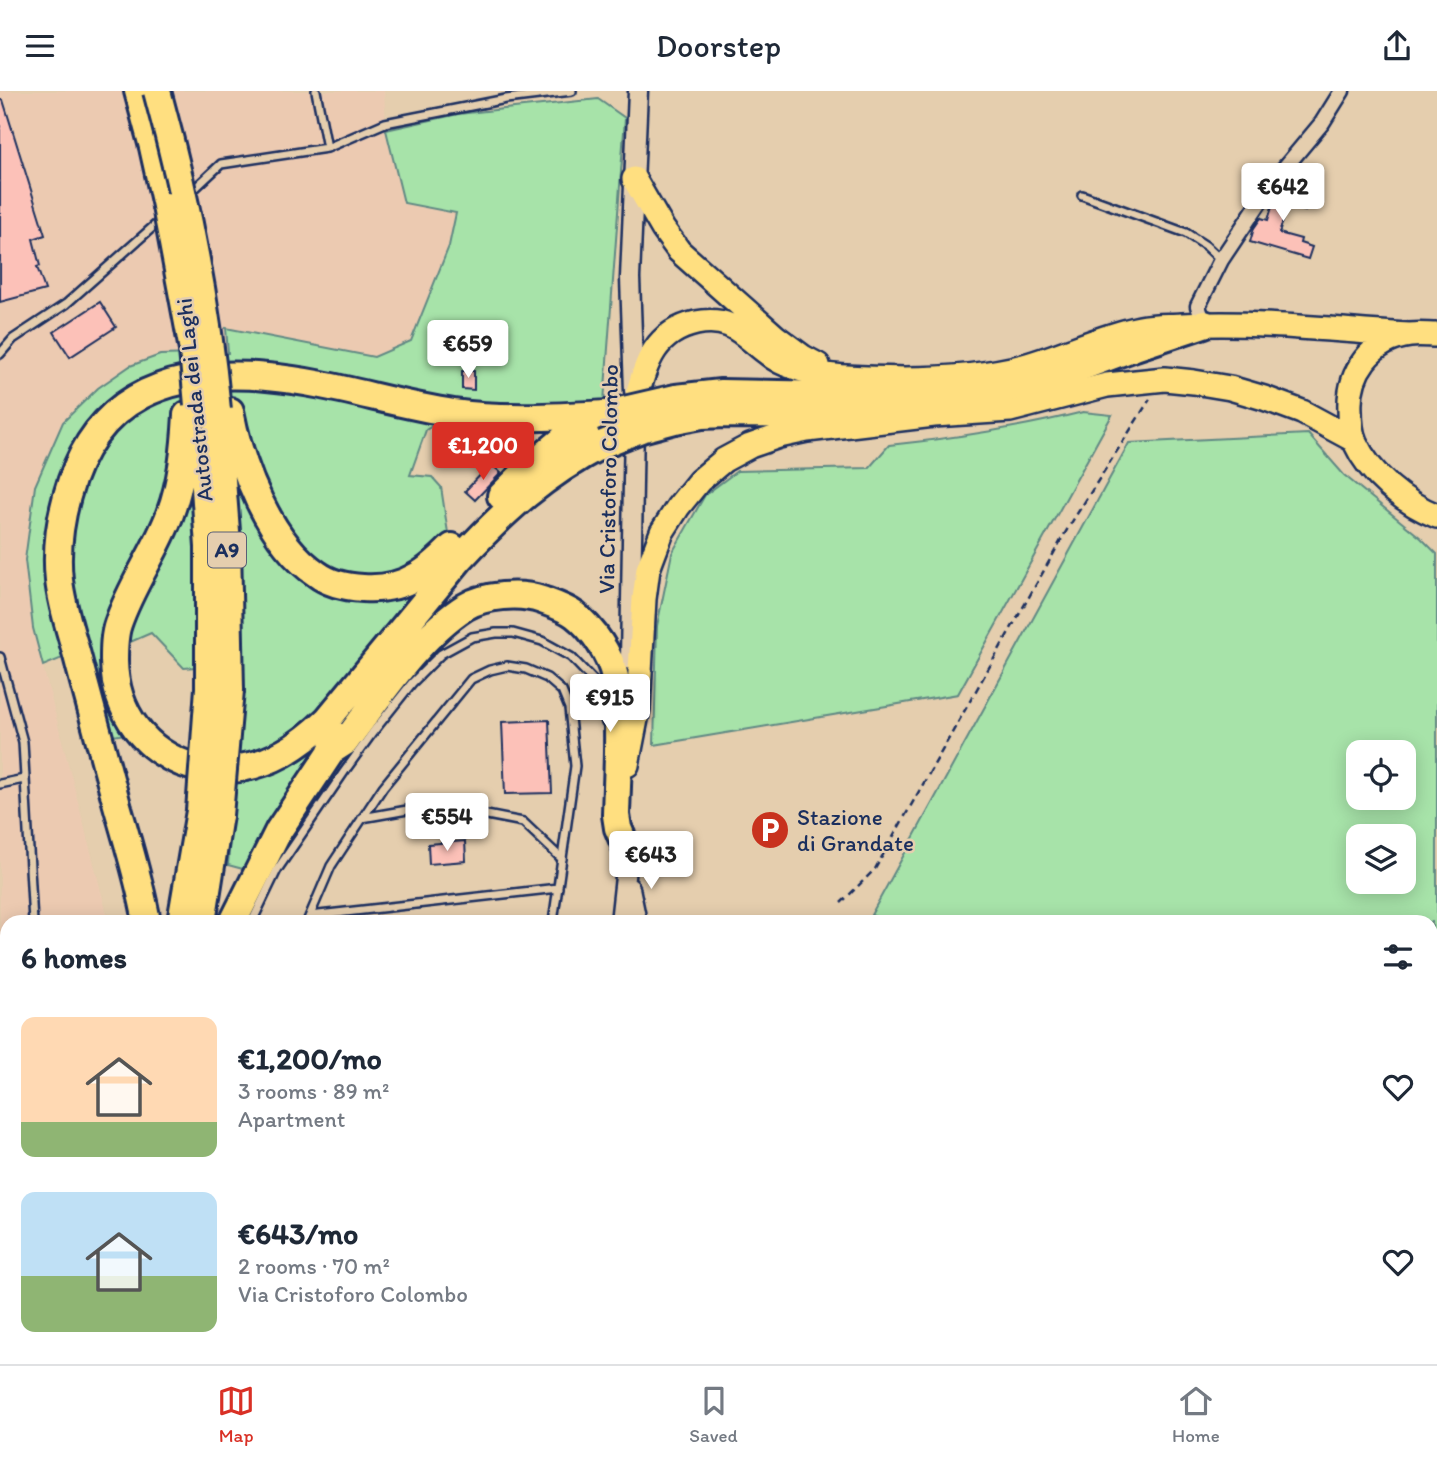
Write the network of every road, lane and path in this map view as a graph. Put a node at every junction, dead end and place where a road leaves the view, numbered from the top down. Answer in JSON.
{"nodes":[{"id":1,"x":138,"y":91,"type":"edge"},
{"id":2,"x":157,"y":91,"type":"edge"},
{"id":3,"x":316,"y":91,"type":"edge"},
{"id":4,"x":572,"y":91,"type":"edge"},
{"id":5,"x":638,"y":91,"type":"edge"},
{"id":6,"x":1342,"y":91,"type":"edge"},
{"id":7,"x":327,"y":148,"type":"junction"},
{"id":8,"x":634,"y":179,"type":"junction"},
{"id":9,"x":1082,"y":195,"type":"dead end"},
{"id":10,"x":176,"y":206,"type":"junction"},
{"id":11,"x":1221,"y":260,"type":"junction"},
{"id":12,"x":1203,"y":324,"type":"junction"},
{"id":13,"x":1409,"y":335,"type":"junction"},
{"id":14,"x":1437,"y":335,"type":"edge"},
{"id":15,"x":0,"y":354,"type":"edge"},
{"id":16,"x":839,"y":376,"type":"junction"},
{"id":17,"x":1157,"y":395,"type":"dead end"},
{"id":18,"x":635,"y":406,"type":"junction"},
{"id":19,"x":676,"y":409,"type":"junction"},
{"id":20,"x":208,"y":412,"type":"junction"},
{"id":21,"x":607,"y":414,"type":"junction"},
{"id":22,"x":934,"y":415,"type":"junction"},
{"id":23,"x":1354,"y":440,"type":"junction"},
{"id":24,"x":543,"y":481,"type":"junction"},
{"id":25,"x":1436,"y":516,"type":"edge"},
{"id":26,"x":0,"y":657,"type":"edge"},
{"id":27,"x":606,"y":728,"type":"dead end"},
{"id":28,"x":331,"y":751,"type":"junction"},
{"id":29,"x":618,"y":763,"type":"junction"},
{"id":30,"x":24,"y":779,"type":"junction"},
{"id":31,"x":0,"y":784,"type":"edge"},
{"id":32,"x":210,"y":813,"type":"junction"},
{"id":33,"x":615,"y":814,"type":"junction"},
{"id":34,"x":362,"y":818,"type":"junction"},
{"id":35,"x":626,"y":857,"type":"junction"},
{"id":36,"x":562,"y":859,"type":"junction"},
{"id":37,"x":558,"y":888,"type":"junction"},
{"id":38,"x":841,"y":902,"type":"dead end"},
{"id":39,"x":33,"y":915,"type":"edge"},
{"id":40,"x":146,"y":915,"type":"edge"},
{"id":41,"x":183,"y":915,"type":"edge"},
{"id":42,"x":203,"y":915,"type":"edge"},
{"id":43,"x":236,"y":915,"type":"edge"},
{"id":44,"x":255,"y":915,"type":"edge"},
{"id":45,"x":310,"y":915,"type":"edge"},
{"id":46,"x":340,"y":915,"type":"edge"},
{"id":47,"x":554,"y":915,"type":"edge"},
{"id":48,"x":621,"y":915,"type":"edge"},
{"id":49,"x":637,"y":915,"type":"edge"}],
"edges":[{"from":1,"to":10,"type":"highway","name":"Autostrada dei Laghi","number":"A9"},
{"from":2,"to":10,"type":"highway","name":"Autostrada dei Laghi","number":"A9","bridge":true},
{"from":3,"to":7,"type":"lane"},
{"from":4,"to":7,"type":"lane"},
{"from":5,"to":8,"type":"street","name":"Via Cristoforo Colombo"},
{"from":6,"to":11,"type":"street"},
{"from":7,"to":15,"type":"lane"},
{"from":8,"to":16,"type":"main road"},
{"from":8,"to":18,"type":"street","name":"Via Cristoforo Colombo"},
{"from":9,"to":11,"type":"lane"},
{"from":10,"to":20,"type":"highway","name":"Autostrada dei Laghi","number":"A9","bridge":true},
{"from":11,"to":12,"type":"street"},
{"from":12,"to":13,"type":"main road"},
{"from":12,"to":16,"type":"main road"},
{"from":12,"to":19,"type":"highway"},
{"from":13,"to":14,"type":"main road"},
{"from":13,"to":23,"type":"main road"},
{"from":16,"to":18,"type":"main road"},
{"from":17,"to":38,"type":"path"},
{"from":18,"to":29,"type":"street","name":"Via Cristoforo Colombo"},
{"from":19,"to":21,"type":"highway","bridge":true},
{"from":19,"to":22,"type":"highway"},
{"from":19,"to":24,"type":"highway","bridge":true},
{"from":20,"to":21,"type":"highway"},
{"from":20,"to":24,"type":"highway"},
{"from":20,"to":32,"type":"highway","name":"Autostrada dei Laghi","number":"A9","bridge":true},
{"from":21,"to":40,"type":"highway"},
{"from":22,"to":23,"type":"main road"},
{"from":22,"to":29,"type":"main road"},
{"from":23,"to":25,"type":"main road"},
{"from":24,"to":28,"type":"highway"},
{"from":26,"to":30,"type":"lane"},
{"from":27,"to":44,"type":"lane"},
{"from":28,"to":33,"type":"highway"},
{"from":28,"to":43,"type":"highway"},
{"from":29,"to":33,"type":"lane"},
{"from":29,"to":35,"type":"street","name":"Via Cristoforo Colombo"},
{"from":30,"to":31,"type":"lane"},
{"from":30,"to":39,"type":"lane"},
{"from":32,"to":41,"type":"highway","name":"Autostrada dei Laghi","number":"A9"},
{"from":32,"to":42,"type":"highway","name":"Autostrada dei Laghi","number":"A9"},
{"from":33,"to":35,"type":"highway"},
{"from":34,"to":36,"type":"lane"},
{"from":34,"to":36,"type":"lane"},
{"from":34,"to":45,"type":"lane"},
{"from":35,"to":48,"type":"street","name":"Via Cristoforo Colombo"},
{"from":35,"to":49,"type":"street","name":"Via Cristoforo Colombo"},
{"from":36,"to":37,"type":"lane"},
{"from":37,"to":46,"type":"lane"},
{"from":37,"to":47,"type":"lane"}]}
